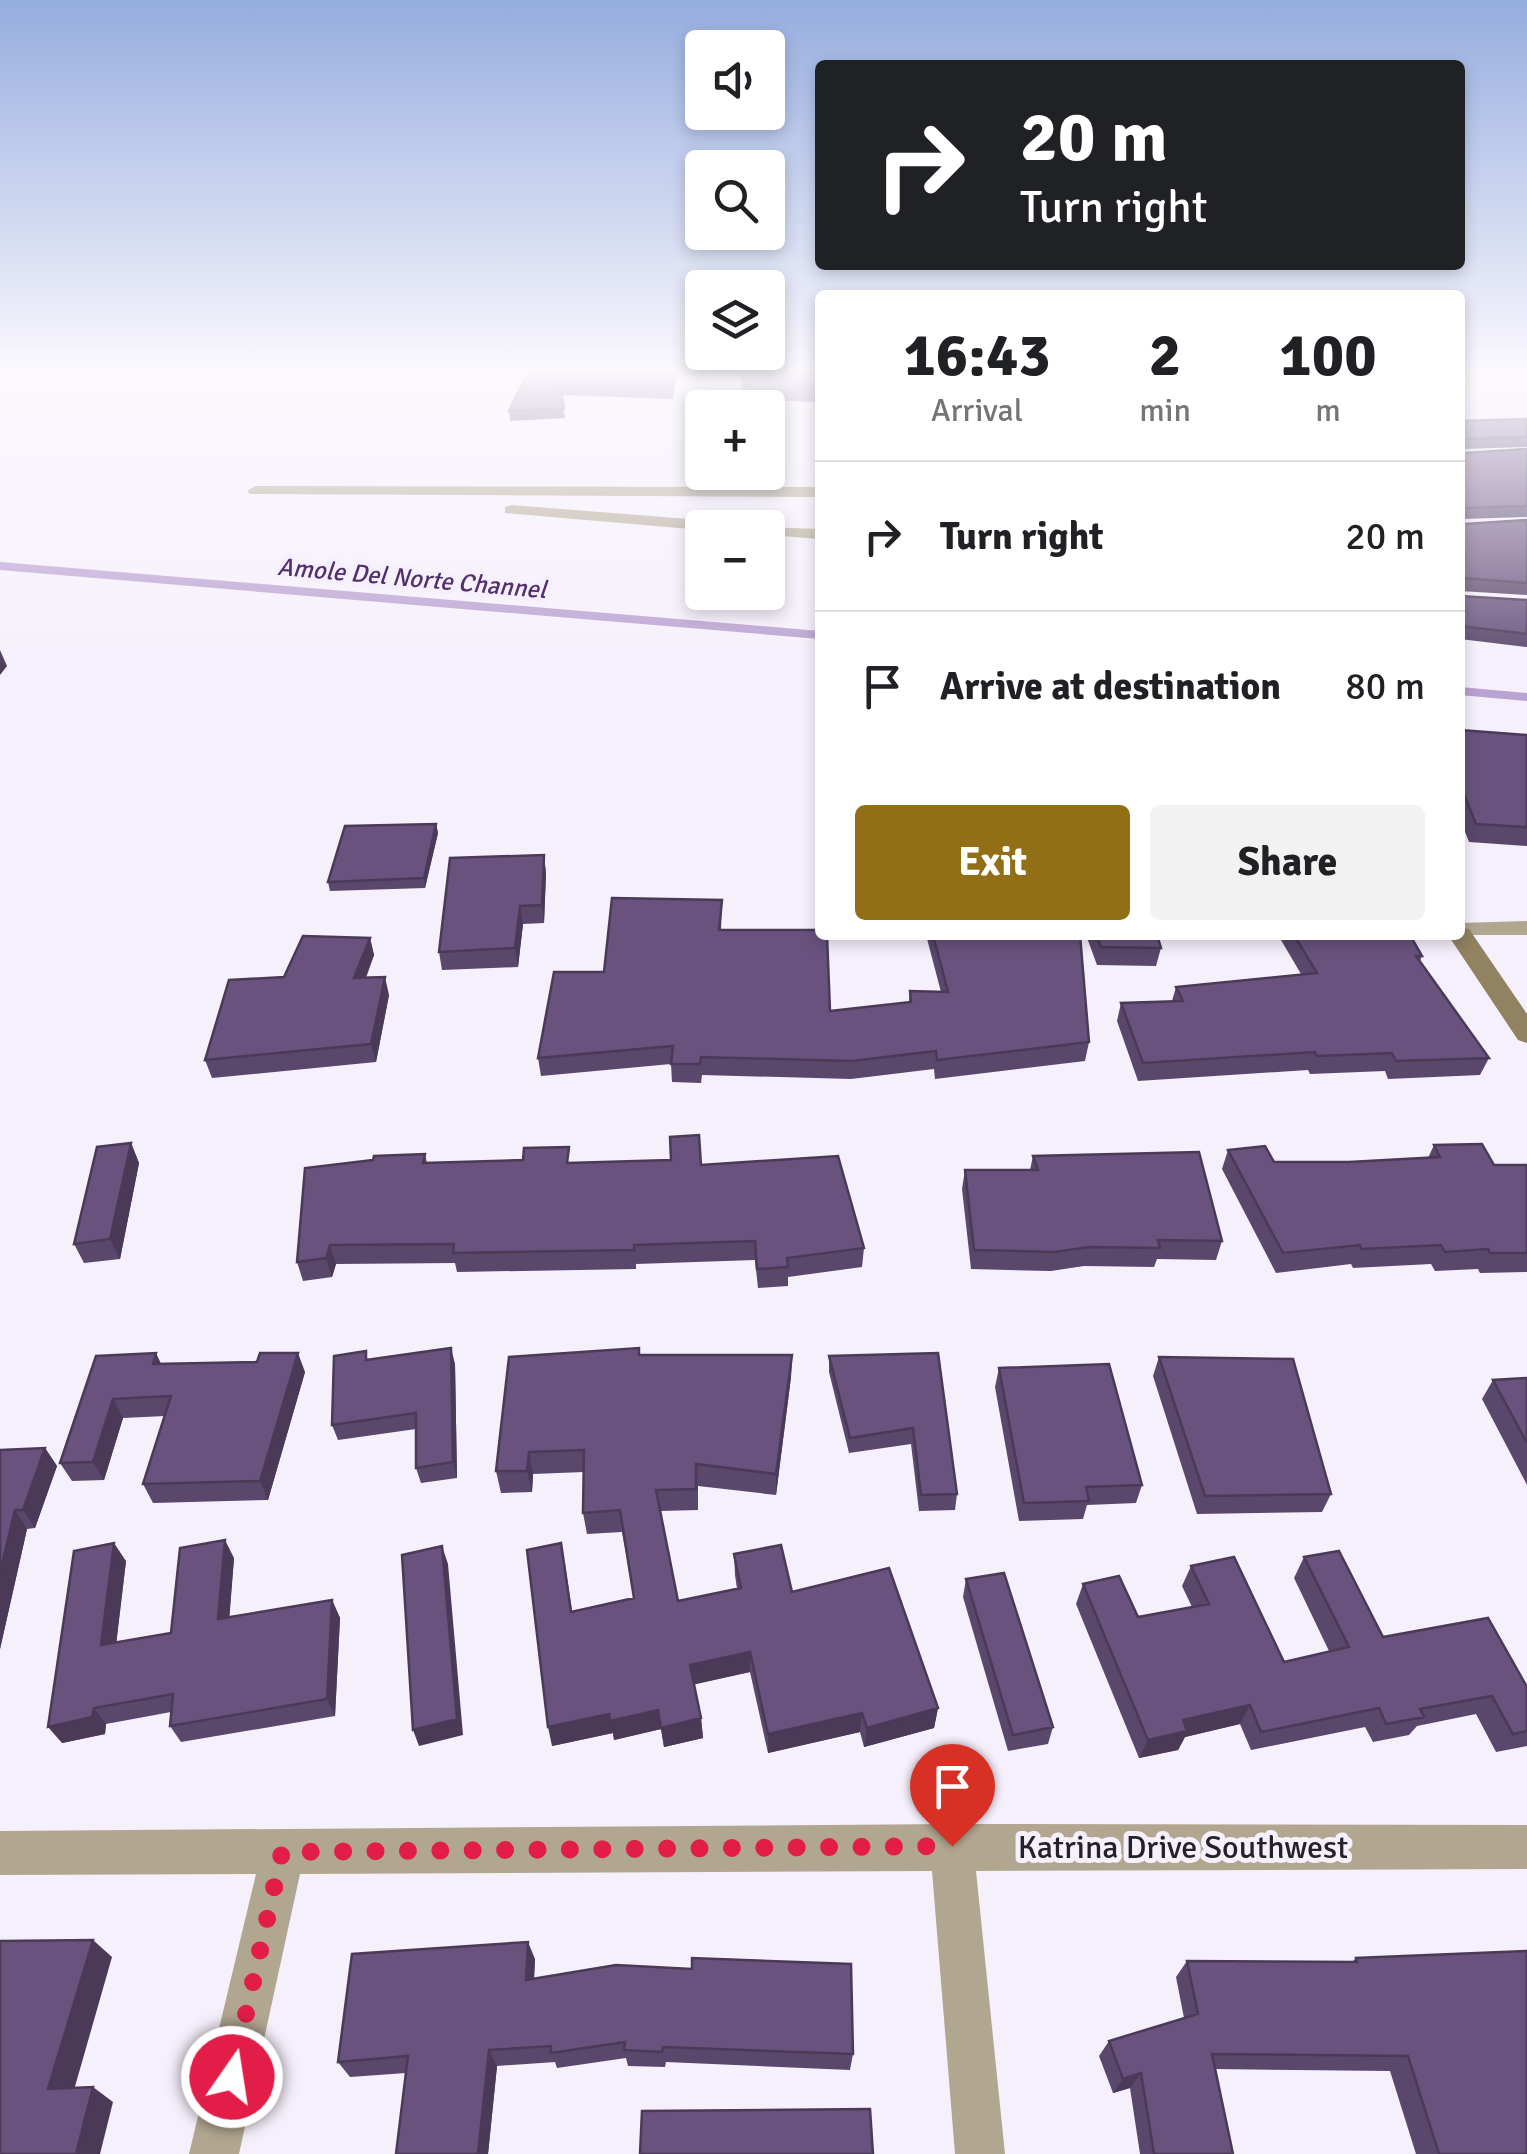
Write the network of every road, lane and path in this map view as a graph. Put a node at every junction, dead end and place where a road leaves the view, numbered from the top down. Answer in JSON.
{"nodes":[{"id":1,"x":255,"y":492,"type":"dead end"},
{"id":2,"x":815,"y":492,"type":"edge"},
{"id":3,"x":360,"y":494,"type":"junction"},
{"id":4,"x":685,"y":524,"type":"edge"},
{"id":5,"x":785,"y":531,"type":"edge"},
{"id":6,"x":815,"y":534,"type":"edge"},
{"id":7,"x":1527,"y":928,"type":"edge"},
{"id":8,"x":1465,"y":932,"type":"edge"},
{"id":9,"x":1465,"y":940,"type":"edge"},
{"id":10,"x":1527,"y":1034,"type":"edge"},
{"id":11,"x":952,"y":1846,"type":"junction"},
{"id":12,"x":1527,"y":1848,"type":"edge"},
{"id":13,"x":0,"y":1852,"type":"edge"},
{"id":14,"x":282,"y":1852,"type":"junction"},
{"id":15,"x":214,"y":2154,"type":"edge"},
{"id":16,"x":980,"y":2154,"type":"edge"}],
"edges":[{"from":1,"to":3,"type":"street"},
{"from":2,"to":3,"type":"street"},
{"from":3,"to":4,"type":"street"},
{"from":5,"to":6,"type":"street"},
{"from":7,"to":8,"type":"street"},
{"from":9,"to":10,"type":"main road"},
{"from":11,"to":12,"type":"street","name":"Katrina Drive Southwest"},
{"from":11,"to":14,"type":"street","name":"Katrina Drive Southwest"},
{"from":11,"to":16,"type":"street"},
{"from":13,"to":14,"type":"street","name":"Katrina Drive Southwest"},
{"from":14,"to":15,"type":"street"}]}
